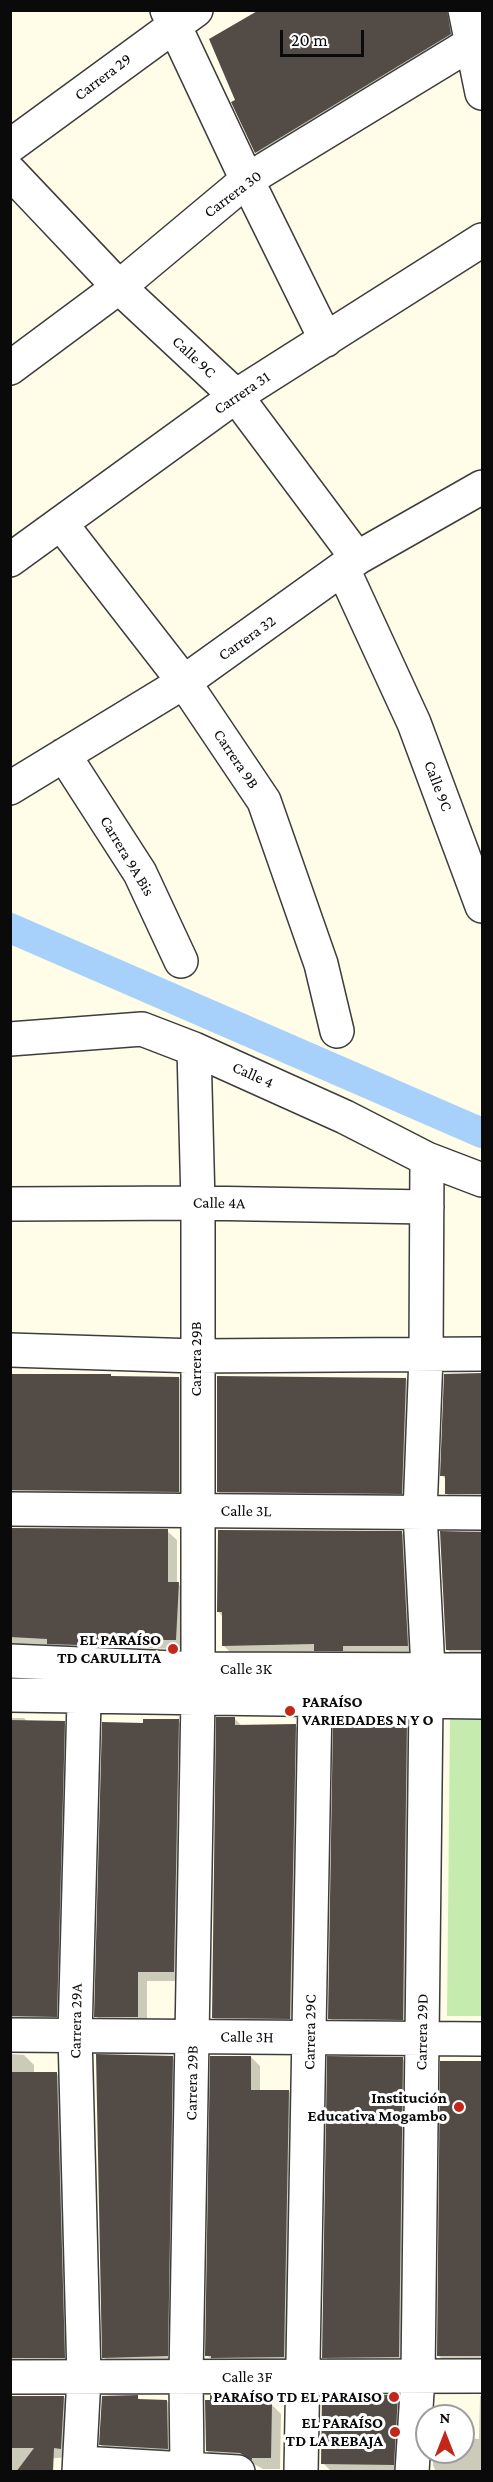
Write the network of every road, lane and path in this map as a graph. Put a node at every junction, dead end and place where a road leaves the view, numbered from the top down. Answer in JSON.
{"nodes":[{"id":1,"x":465,"y":10,"type":"edge"},
{"id":2,"x":179,"y":15,"type":"edge"},
{"id":3,"x":472,"y":43,"type":"junction"},
{"id":4,"x":483,"y":93,"type":"edge"},
{"id":5,"x":10,"y":146,"type":"edge"},
{"id":6,"x":10,"y":172,"type":"edge"},
{"id":7,"x":247,"y":180,"type":"junction"},
{"id":8,"x":483,"y":240,"type":"edge"},
{"id":9,"x":118,"y":287,"type":"junction"},
{"id":10,"x":326,"y":340,"type":"junction"},
{"id":11,"x":10,"y":368,"type":"edge"},
{"id":12,"x":236,"y":396,"type":"junction"},
{"id":13,"x":483,"y":487,"type":"edge"},
{"id":14,"x":62,"y":525,"type":"junction"},
{"id":15,"x":10,"y":560,"type":"edge"},
{"id":16,"x":350,"y":564,"type":"junction"},
{"id":17,"x":184,"y":682,"type":"junction"},
{"id":18,"x":64,"y":755,"type":"junction"},
{"id":19,"x":10,"y":788,"type":"edge"},
{"id":20,"x":483,"y":906,"type":"edge"},
{"id":21,"x":181,"y":961,"type":"dead end"},
{"id":22,"x":337,"y":1031,"type":"dead end"},
{"id":23,"x":10,"y":1039,"type":"edge"},
{"id":24,"x":194,"y":1049,"type":"junction"},
{"id":25,"x":427,"y":1159,"type":"junction"},
{"id":26,"x":483,"y":1180,"type":"edge"},
{"id":27,"x":198,"y":1203,"type":"junction"},
{"id":28,"x":10,"y":1204,"type":"edge"},
{"id":29,"x":427,"y":1207,"type":"junction"},
{"id":30,"x":10,"y":1350,"type":"edge"},
{"id":31,"x":483,"y":1354,"type":"edge"},
{"id":32,"x":196,"y":1356,"type":"junction"},
{"id":33,"x":426,"y":1356,"type":"junction"},
{"id":34,"x":10,"y":1509,"type":"edge"},
{"id":35,"x":196,"y":1510,"type":"junction"},
{"id":36,"x":420,"y":1513,"type":"junction"},
{"id":37,"x":483,"y":1513,"type":"edge"},
{"id":38,"x":10,"y":1661,"type":"edge"},
{"id":39,"x":85,"y":1664,"type":"junction"},
{"id":40,"x":428,"y":1669,"type":"junction"},
{"id":41,"x":483,"y":1670,"type":"edge"},
{"id":42,"x":198,"y":1683,"type":"junction"},
{"id":43,"x":10,"y":1695,"type":"edge"},
{"id":44,"x":85,"y":1698,"type":"junction"},
{"id":45,"x":315,"y":1701,"type":"junction"},
{"id":46,"x":426,"y":1701,"type":"junction"},
{"id":47,"x":483,"y":1702,"type":"edge"},
{"id":48,"x":10,"y":2035,"type":"edge"},
{"id":49,"x":75,"y":2035,"type":"junction"},
{"id":50,"x":193,"y":2036,"type":"junction"},
{"id":51,"x":309,"y":2038,"type":"junction"},
{"id":52,"x":422,"y":2038,"type":"junction"},
{"id":53,"x":483,"y":2039,"type":"edge"},
{"id":54,"x":418,"y":2376,"type":"junction"},
{"id":55,"x":483,"y":2376,"type":"edge"},
{"id":56,"x":10,"y":2377,"type":"edge"},
{"id":57,"x":84,"y":2377,"type":"junction"},
{"id":58,"x":186,"y":2377,"type":"junction"},
{"id":59,"x":304,"y":2377,"type":"junction"},
{"id":60,"x":80,"y":2467,"type":"edge"},
{"id":61,"x":187,"y":2469,"type":"junction"},
{"id":62,"x":238,"y":2472,"type":"edge"},
{"id":63,"x":301,"y":2472,"type":"edge"},
{"id":64,"x":412,"y":2472,"type":"edge"}],
"edges":[{"from":1,"to":3,"type":"street"},
{"from":2,"to":5,"type":"street","name":"Carrera 29"},
{"from":2,"to":7,"type":"street"},
{"from":3,"to":4,"type":"street"},
{"from":3,"to":7,"type":"street","name":"Carrera 30"},
{"from":6,"to":9,"type":"street","name":"Calle 9C"},
{"from":7,"to":9,"type":"street","name":"Carrera 30"},
{"from":7,"to":10,"type":"street"},
{"from":8,"to":10,"type":"street","name":"Carrera 31"},
{"from":9,"to":11,"type":"street","name":"Carrera 30"},
{"from":9,"to":12,"type":"street","name":"Calle 9C"},
{"from":10,"to":12,"type":"street","name":"Carrera 31"},
{"from":12,"to":14,"type":"street","name":"Carrera 31"},
{"from":12,"to":16,"type":"street","name":"Calle 9C"},
{"from":13,"to":16,"type":"street","name":"Carrera 32"},
{"from":14,"to":15,"type":"street","name":"Carrera 31"},
{"from":14,"to":17,"type":"street","name":"Carrera 9B"},
{"from":16,"to":17,"type":"street","name":"Carrera 32"},
{"from":16,"to":20,"type":"street","name":"Calle 9C"},
{"from":17,"to":18,"type":"street","name":"Carrera 32"},
{"from":17,"to":22,"type":"street","name":"Carrera 9B"},
{"from":18,"to":19,"type":"street","name":"Carrera 32"},
{"from":18,"to":21,"type":"street","name":"Carrera 9A Bis"},
{"from":23,"to":24,"type":"street","name":"Calle 4"},
{"from":24,"to":25,"type":"street","name":"Calle 4"},
{"from":24,"to":27,"type":"street","name":"Carrera 29B"},
{"from":25,"to":26,"type":"street","name":"Calle 4"},
{"from":25,"to":29,"type":"street"},
{"from":27,"to":28,"type":"street","name":"Calle 4A"},
{"from":27,"to":29,"type":"street","name":"Calle 4A"},
{"from":27,"to":32,"type":"street","name":"Carrera 29B"},
{"from":29,"to":33,"type":"street"},
{"from":30,"to":32,"type":"street"},
{"from":31,"to":33,"type":"street"},
{"from":32,"to":33,"type":"street"},
{"from":32,"to":35,"type":"street","name":"Carrera 29B"},
{"from":33,"to":36,"type":"street"},
{"from":34,"to":35,"type":"street","name":"Calle 3L"},
{"from":35,"to":36,"type":"street","name":"Calle 3L"},
{"from":35,"to":42,"type":"street","name":"Carrera 29B"},
{"from":36,"to":37,"type":"street","name":"Calle 3L"},
{"from":36,"to":40,"type":"street"},
{"from":38,"to":39,"type":"street","name":"Calle 3K"},
{"from":39,"to":42,"type":"street","name":"Calle 3K"},
{"from":39,"to":44,"type":"street","name":"Carrera 29A"},
{"from":40,"to":41,"type":"street","name":"Calle 3K"},
{"from":40,"to":42,"type":"street","name":"Calle 3K"},
{"from":42,"to":44,"type":"street","name":"Calle 3K"},
{"from":42,"to":45,"type":"street","name":"Calle 3K"},
{"from":42,"to":50,"type":"street","name":"Carrera 29B"},
{"from":43,"to":44,"type":"street","name":"Calle 3K"},
{"from":44,"to":49,"type":"street","name":"Carrera 29A"},
{"from":45,"to":46,"type":"street","name":"Calle 3K"},
{"from":45,"to":51,"type":"street","name":"Carrera 29C"},
{"from":46,"to":47,"type":"street","name":"Calle 3K"},
{"from":46,"to":52,"type":"street","name":"Carrera 29D"},
{"from":48,"to":49,"type":"street","name":"Calle 3H"},
{"from":49,"to":50,"type":"street","name":"Calle 3H"},
{"from":49,"to":57,"type":"street","name":"Carrera 29A"},
{"from":50,"to":51,"type":"street","name":"Calle 3H"},
{"from":50,"to":58,"type":"street","name":"Carrera 29B"},
{"from":51,"to":52,"type":"street","name":"Calle 3H"},
{"from":51,"to":59,"type":"street","name":"Carrera 29C"},
{"from":52,"to":53,"type":"street","name":"Calle 3H"},
{"from":52,"to":54,"type":"street","name":"Carrera 29D"},
{"from":54,"to":55,"type":"street","name":"Calle 3F"},
{"from":54,"to":59,"type":"street","name":"Calle 3F"},
{"from":54,"to":64,"type":"street","name":"Carrera 29D"},
{"from":56,"to":57,"type":"street","name":"Calle 3F"},
{"from":57,"to":58,"type":"street","name":"Calle 3F"},
{"from":57,"to":60,"type":"street","name":"Carrera 29A"},
{"from":58,"to":59,"type":"street","name":"Calle 3F"},
{"from":58,"to":61,"type":"street","name":"Carrera 29B"},
{"from":59,"to":63,"type":"street","name":"Carrera 29C"},
{"from":60,"to":61,"type":"street"},
{"from":61,"to":62,"type":"street"}]}
